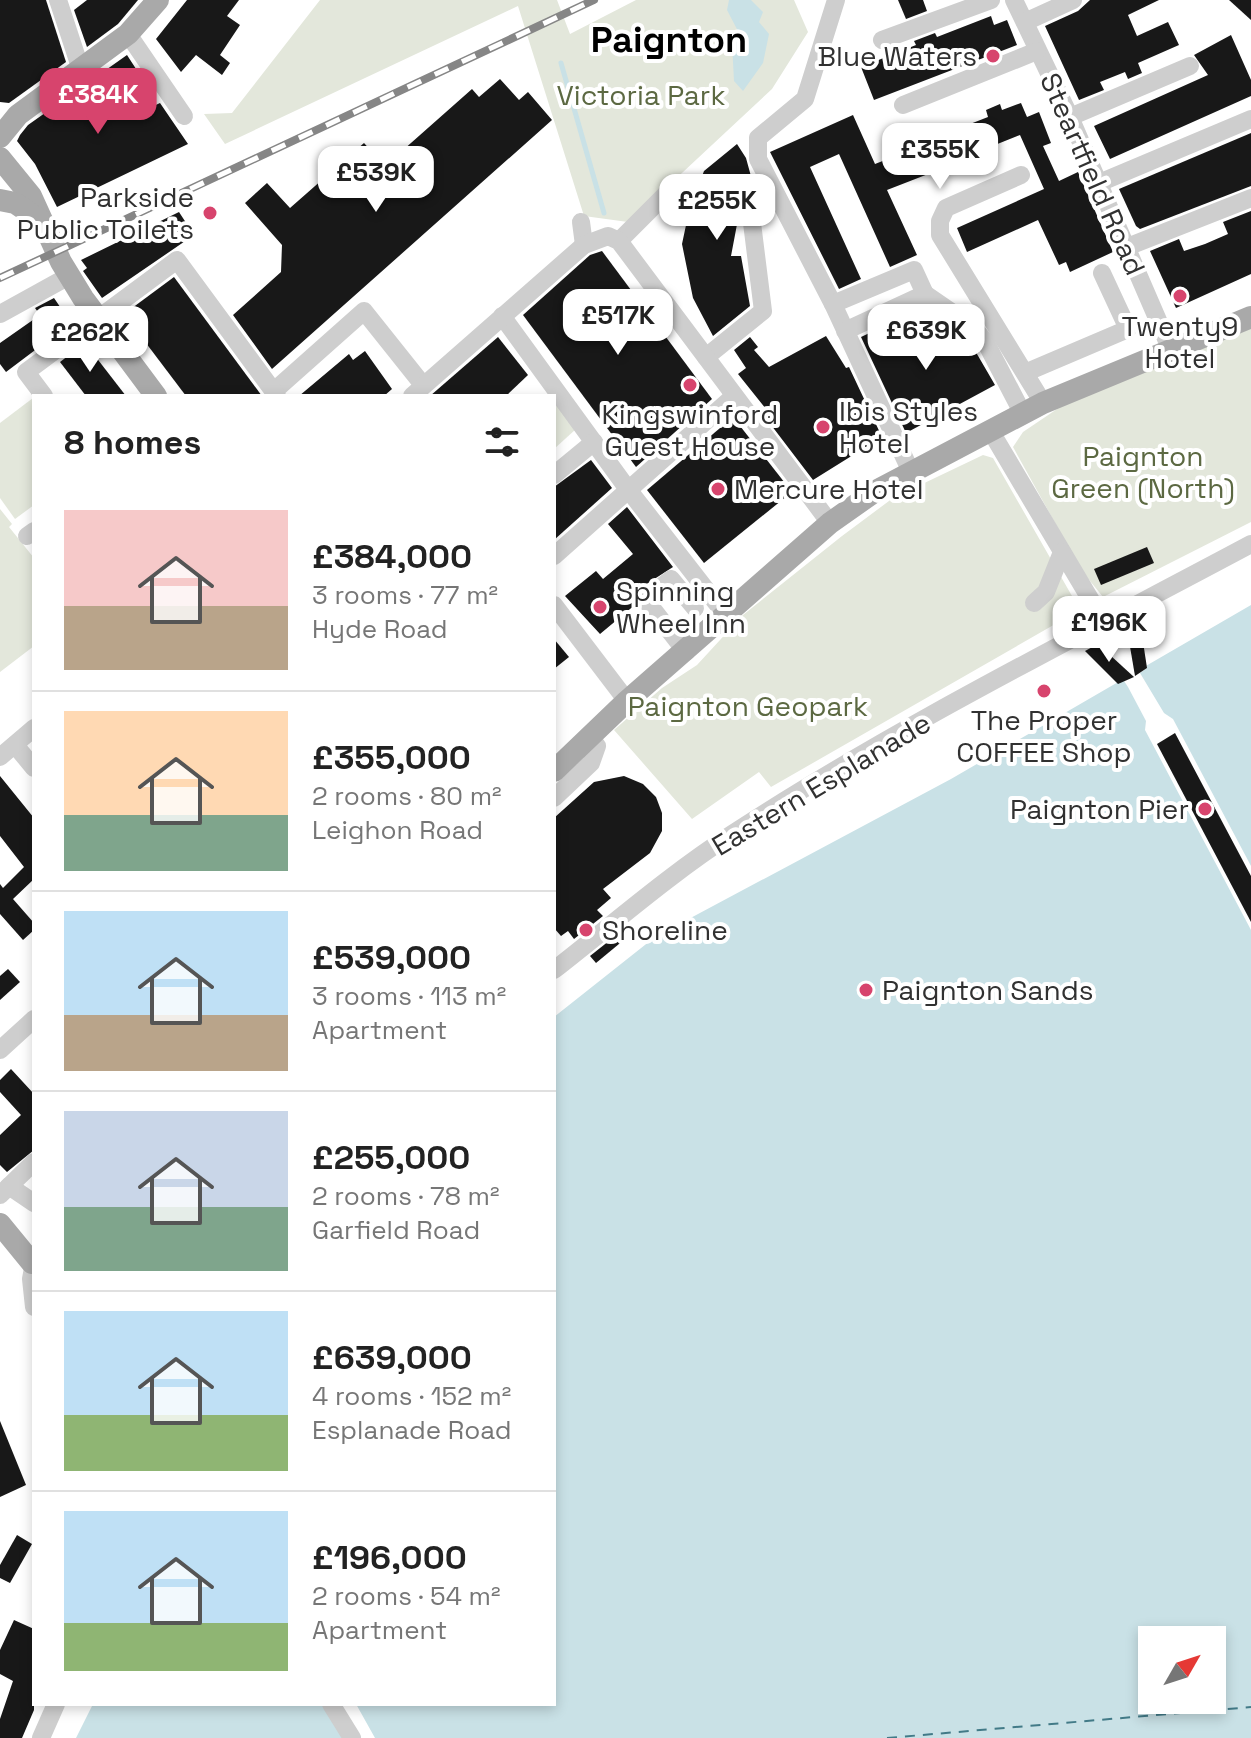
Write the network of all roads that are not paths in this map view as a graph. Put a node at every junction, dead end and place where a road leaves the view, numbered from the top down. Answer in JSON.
{"nodes":[{"id":1,"x":58,"y":0,"type":"edge"},
{"id":2,"x":158,"y":0,"type":"edge"},
{"id":3,"x":836,"y":0,"type":"edge"},
{"id":4,"x":991,"y":0,"type":"edge"},
{"id":5,"x":1014,"y":0,"type":"edge"},
{"id":6,"x":1073,"y":0,"type":"edge"},
{"id":7,"x":1025,"y":22,"type":"junction"},
{"id":8,"x":128,"y":34,"type":"junction"},
{"id":9,"x":882,"y":40,"type":"dead end"},
{"id":10,"x":1037,"y":51,"type":"junction"},
{"id":11,"x":1190,"y":66,"type":"dead end"},
{"id":12,"x":81,"y":70,"type":"junction"},
{"id":13,"x":903,"y":105,"type":"dead end"},
{"id":14,"x":184,"y":116,"type":"dead end"},
{"id":15,"x":1070,"y":117,"type":"junction"},
{"id":16,"x":1251,"y":119,"type":"edge"},
{"id":17,"x":0,"y":134,"type":"edge"},
{"id":18,"x":0,"y":158,"type":"edge"},
{"id":19,"x":1021,"y":175,"type":"dead end"},
{"id":20,"x":1099,"y":183,"type":"junction"},
{"id":21,"x":674,"y":186,"type":"dead end"},
{"id":22,"x":1251,"y":198,"type":"edge"},
{"id":23,"x":0,"y":200,"type":"edge"},
{"id":24,"x":750,"y":207,"type":"dead end"},
{"id":25,"x":41,"y":221,"type":"junction"},
{"id":26,"x":581,"y":222,"type":"dead end"},
{"id":27,"x":619,"y":241,"type":"junction"},
{"id":28,"x":584,"y":245,"type":"junction"},
{"id":29,"x":1127,"y":247,"type":"junction"},
{"id":30,"x":1102,"y":273,"type":"dead end"},
{"id":31,"x":69,"y":276,"type":"junction"},
{"id":32,"x":925,"y":294,"type":"junction"},
{"id":33,"x":833,"y":304,"type":"junction"},
{"id":34,"x":0,"y":314,"type":"edge"},
{"id":35,"x":502,"y":316,"type":"junction"},
{"id":36,"x":1251,"y":317,"type":"edge"},
{"id":37,"x":99,"y":321,"type":"junction"},
{"id":38,"x":845,"y":331,"type":"junction"},
{"id":39,"x":1170,"y":348,"type":"junction"},
{"id":40,"x":706,"y":357,"type":"junction"},
{"id":41,"x":1027,"y":372,"type":"junction"},
{"id":42,"x":418,"y":390,"type":"edge"},
{"id":43,"x":42,"y":394,"type":"edge"},
{"id":44,"x":154,"y":394,"type":"edge"},
{"id":45,"x":276,"y":394,"type":"edge"},
{"id":46,"x":733,"y":397,"type":"junction"},
{"id":47,"x":1043,"y":403,"type":"junction"},
{"id":48,"x":1023,"y":414,"type":"junction"},
{"id":49,"x":990,"y":430,"type":"junction"},
{"id":50,"x":594,"y":442,"type":"junction"},
{"id":51,"x":911,"y":472,"type":"junction"},
{"id":52,"x":556,"y":473,"type":"edge"},
{"id":53,"x":627,"y":488,"type":"junction"},
{"id":54,"x":830,"y":523,"type":"junction"},
{"id":55,"x":1251,"y":544,"type":"edge"},
{"id":56,"x":1062,"y":552,"type":"junction"},
{"id":57,"x":556,"y":554,"type":"edge"},
{"id":58,"x":684,"y":564,"type":"junction"},
{"id":59,"x":671,"y":579,"type":"junction"},
{"id":60,"x":1034,"y":603,"type":"dead end"},
{"id":61,"x":556,"y":608,"type":"edge"},
{"id":62,"x":695,"y":608,"type":"dead end"},
{"id":63,"x":725,"y":614,"type":"junction"},
{"id":64,"x":1105,"y":624,"type":"junction"},
{"id":65,"x":686,"y":652,"type":"junction"},
{"id":66,"x":627,"y":701,"type":"junction"},
{"id":67,"x":32,"y":730,"type":"edge"},
{"id":68,"x":590,"y":738,"type":"junction"},
{"id":69,"x":7,"y":751,"type":"edge"},
{"id":70,"x":32,"y":767,"type":"edge"},
{"id":71,"x":556,"y":769,"type":"edge"},
{"id":72,"x":556,"y":796,"type":"edge"},
{"id":73,"x":556,"y":968,"type":"edge"},
{"id":74,"x":32,"y":1021,"type":"edge"},
{"id":75,"x":0,"y":1050,"type":"edge"},
{"id":76,"x":32,"y":1164,"type":"edge"},
{"id":77,"x":5,"y":1191,"type":"edge"},
{"id":78,"x":32,"y":1202,"type":"edge"},
{"id":79,"x":0,"y":1224,"type":"edge"},
{"id":80,"x":32,"y":1261,"type":"edge"},
{"id":81,"x":55,"y":1706,"type":"edge"},
{"id":82,"x":332,"y":1706,"type":"edge"},
{"id":83,"x":41,"y":1738,"type":"edge"},
{"id":84,"x":352,"y":1738,"type":"edge"}],
"edges":[{"from":1,"to":12,"type":"street"},
{"from":2,"to":8,"type":"main road"},
{"from":3,"to":33,"type":"street"},
{"from":4,"to":9,"type":"street"},
{"from":5,"to":7,"type":"street","name":"Steartfield Road"},
{"from":6,"to":7,"type":"street"},
{"from":7,"to":10,"type":"street","name":"Steartfield Road"},
{"from":8,"to":12,"type":"main road"},
{"from":8,"to":14,"type":"street"},
{"from":10,"to":13,"type":"street"},
{"from":10,"to":15,"type":"street","name":"Steartfield Road"},
{"from":11,"to":15,"type":"street"},
{"from":12,"to":17,"type":"main road"},
{"from":15,"to":20,"type":"street","name":"Steartfield Road"},
{"from":16,"to":20,"type":"street"},
{"from":18,"to":25,"type":"main road"},
{"from":19,"to":41,"type":"street"},
{"from":20,"to":29,"type":"street","name":"Steartfield Road"},
{"from":21,"to":27,"type":"street"},
{"from":22,"to":29,"type":"street"},
{"from":23,"to":25,"type":"main road"},
{"from":24,"to":40,"type":"street"},
{"from":25,"to":31,"type":"main road"},
{"from":26,"to":28,"type":"street"},
{"from":27,"to":28,"type":"street"},
{"from":27,"to":40,"type":"street"},
{"from":28,"to":35,"type":"street"},
{"from":29,"to":39,"type":"street","name":"Steartfield Road"},
{"from":30,"to":41,"type":"street"},
{"from":31,"to":34,"type":"street"},
{"from":31,"to":37,"type":"main road"},
{"from":32,"to":33,"type":"street"},
{"from":32,"to":38,"type":"street"},
{"from":32,"to":48,"type":"street"},
{"from":33,"to":38,"type":"street"},
{"from":35,"to":42,"type":"street"},
{"from":35,"to":50,"type":"street"},
{"from":36,"to":39,"type":"main road"},
{"from":37,"to":43,"type":"street"},
{"from":37,"to":44,"type":"main road"},
{"from":37,"to":45,"type":"street"},
{"from":38,"to":51,"type":"street"},
{"from":39,"to":47,"type":"main road"},
{"from":40,"to":46,"type":"street"},
{"from":41,"to":47,"type":"street"},
{"from":42,"to":45,"type":"street"},
{"from":46,"to":53,"type":"street"},
{"from":46,"to":54,"type":"street"},
{"from":47,"to":48,"type":"main road"},
{"from":48,"to":49,"type":"main road"},
{"from":49,"to":51,"type":"main road"},
{"from":49,"to":56,"type":"street"},
{"from":50,"to":52,"type":"street"},
{"from":50,"to":53,"type":"street"},
{"from":51,"to":54,"type":"main road"},
{"from":53,"to":57,"type":"street"},
{"from":53,"to":58,"type":"street"},
{"from":54,"to":63,"type":"main road"},
{"from":55,"to":64,"type":"street","name":"Eastern Esplanade"},
{"from":56,"to":60,"type":"street"},
{"from":56,"to":64,"type":"street"},
{"from":58,"to":59,"type":"street"},
{"from":58,"to":63,"type":"street"},
{"from":59,"to":62,"type":"street"},
{"from":59,"to":65,"type":"street"},
{"from":61,"to":66,"type":"street"},
{"from":63,"to":65,"type":"main road"},
{"from":64,"to":73,"type":"street","name":"Eastern Esplanade"},
{"from":65,"to":66,"type":"main road"},
{"from":66,"to":68,"type":"main road"},
{"from":67,"to":69,"type":"street"},
{"from":68,"to":71,"type":"main road"},
{"from":68,"to":72,"type":"street"},
{"from":69,"to":70,"type":"street"},
{"from":74,"to":75,"type":"street"},
{"from":76,"to":77,"type":"street"},
{"from":77,"to":78,"type":"street"},
{"from":79,"to":80,"type":"main road"},
{"from":81,"to":83,"type":"street"},
{"from":82,"to":84,"type":"street"}]}
